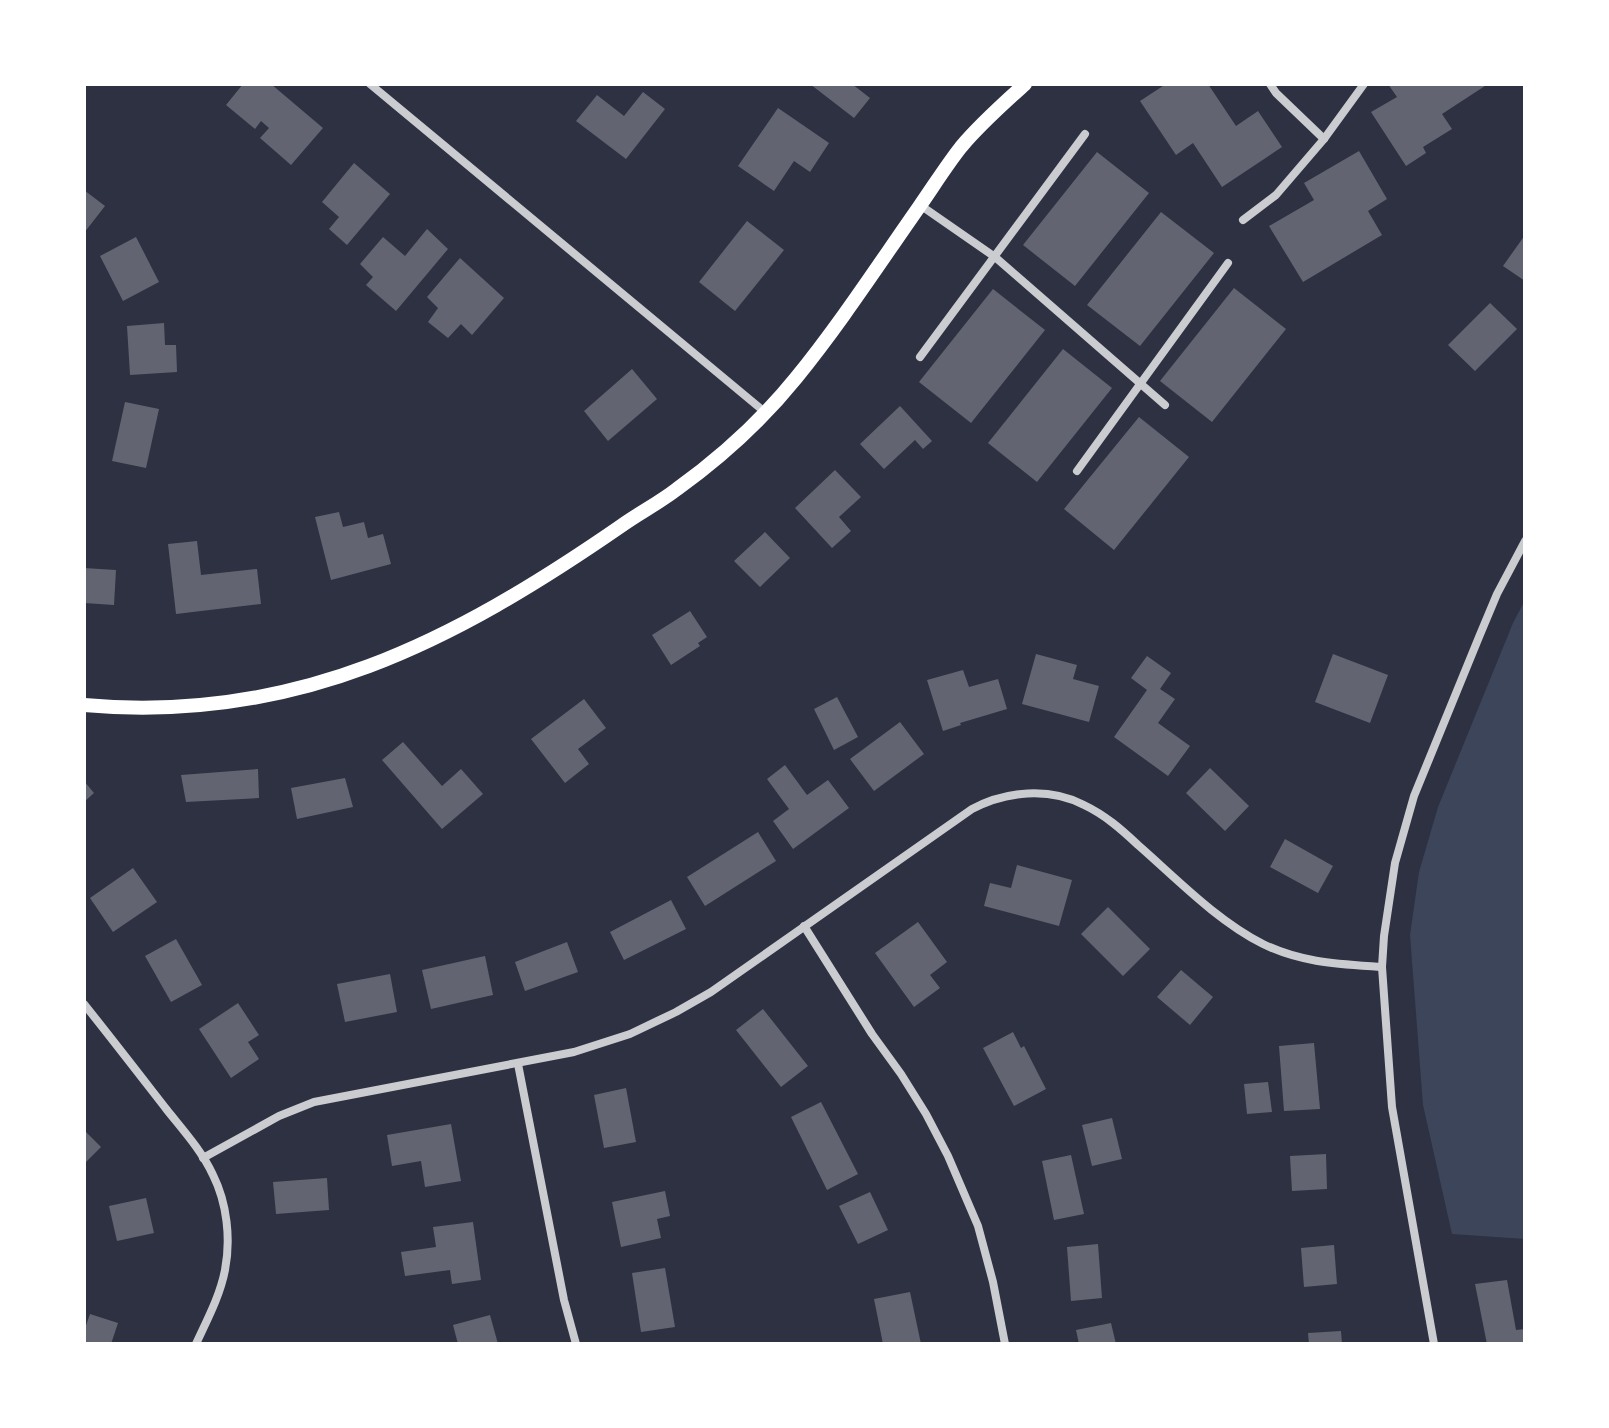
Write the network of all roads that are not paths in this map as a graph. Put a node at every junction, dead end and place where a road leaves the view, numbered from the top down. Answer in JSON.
{"nodes":[{"id":1,"x":370,"y":84,"type":"edge"},
{"id":2,"x":1025,"y":84,"type":"edge"},
{"id":3,"x":1270,"y":84,"type":"edge"},
{"id":4,"x":1364,"y":84,"type":"edge"},
{"id":5,"x":1085,"y":134,"type":"dead end"},
{"id":6,"x":1324,"y":139,"type":"junction"},
{"id":7,"x":920,"y":205,"type":"junction"},
{"id":8,"x":1243,"y":220,"type":"dead end"},
{"id":9,"x":995,"y":257,"type":"junction"},
{"id":10,"x":1228,"y":263,"type":"dead end"},
{"id":11,"x":920,"y":357,"type":"dead end"},
{"id":12,"x":1142,"y":384,"type":"junction"},
{"id":13,"x":1165,"y":405,"type":"dead end"},
{"id":14,"x":766,"y":413,"type":"junction"},
{"id":15,"x":1077,"y":471,"type":"dead end"},
{"id":16,"x":1525,"y":541,"type":"edge"},
{"id":17,"x":84,"y":705,"type":"edge"},
{"id":18,"x":804,"y":926,"type":"junction"},
{"id":19,"x":1382,"y":967,"type":"junction"},
{"id":20,"x":84,"y":1004,"type":"edge"},
{"id":21,"x":518,"y":1064,"type":"junction"},
{"id":22,"x":203,"y":1158,"type":"junction"},
{"id":23,"x":196,"y":1344,"type":"edge"},
{"id":24,"x":576,"y":1344,"type":"edge"},
{"id":25,"x":1005,"y":1344,"type":"edge"},
{"id":26,"x":1434,"y":1344,"type":"edge"}],
"edges":[{"from":1,"to":14,"type":"street"},
{"from":2,"to":7,"type":"main road"},
{"from":3,"to":6,"type":"street"},
{"from":4,"to":6,"type":"street"},
{"from":5,"to":9,"type":"street"},
{"from":6,"to":8,"type":"street"},
{"from":7,"to":9,"type":"street"},
{"from":7,"to":14,"type":"main road"},
{"from":9,"to":11,"type":"street"},
{"from":9,"to":12,"type":"street"},
{"from":10,"to":12,"type":"street"},
{"from":12,"to":13,"type":"street"},
{"from":12,"to":15,"type":"street"},
{"from":14,"to":17,"type":"main road"},
{"from":16,"to":19,"type":"street"},
{"from":18,"to":19,"type":"street"},
{"from":18,"to":21,"type":"street"},
{"from":18,"to":25,"type":"street"},
{"from":19,"to":26,"type":"street"},
{"from":20,"to":22,"type":"street"},
{"from":21,"to":22,"type":"street"},
{"from":21,"to":24,"type":"street"},
{"from":22,"to":23,"type":"street"}]}
